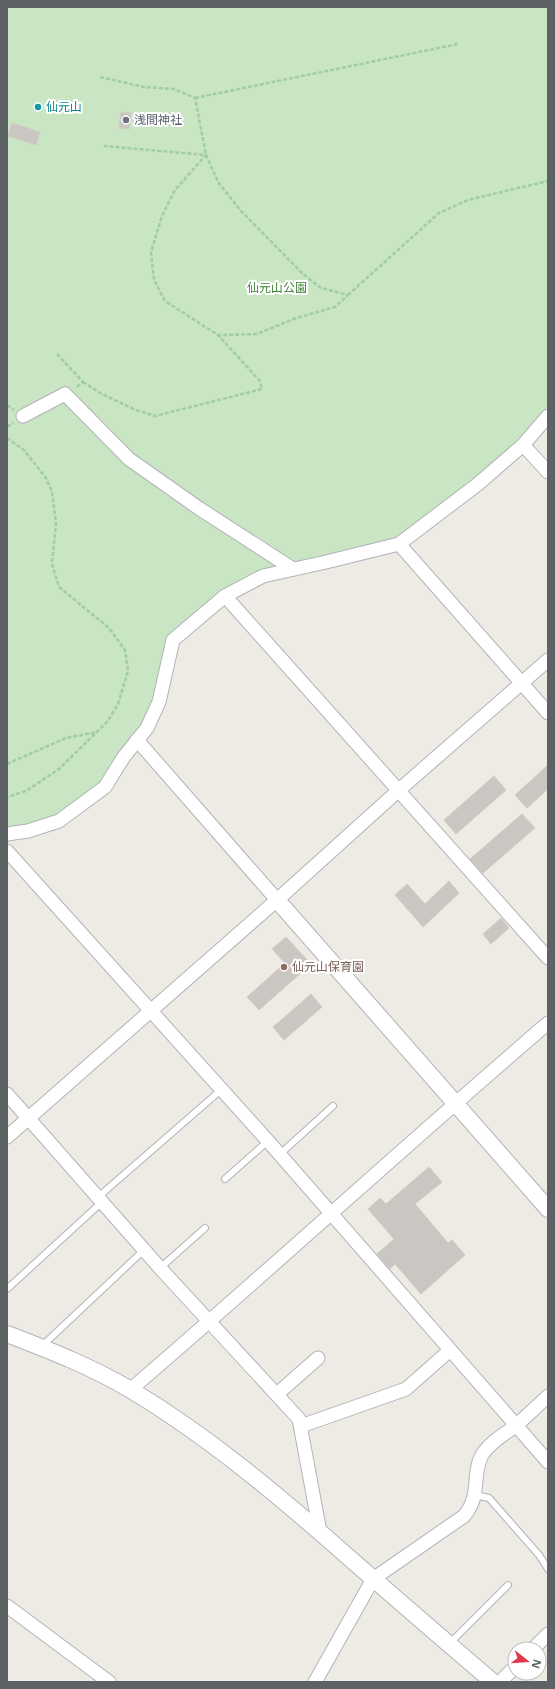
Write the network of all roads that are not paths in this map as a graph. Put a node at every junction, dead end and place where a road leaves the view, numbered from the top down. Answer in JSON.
{"nodes":[{"id":1,"x":23,"y":416,"type":"dead end"},
{"id":2,"x":548,"y":416,"type":"edge"},
{"id":3,"x":524,"y":445,"type":"junction"},
{"id":4,"x":548,"y":472,"type":"edge"},
{"id":5,"x":399,"y":544,"type":"junction"},
{"id":6,"x":293,"y":569,"type":"junction"},
{"id":7,"x":225,"y":596,"type":"junction"},
{"id":8,"x":548,"y":660,"type":"edge"},
{"id":9,"x":521,"y":683,"type":"junction"},
{"id":10,"x":548,"y":713,"type":"edge"},
{"id":11,"x":137,"y":740,"type":"junction"},
{"id":12,"x":399,"y":790,"type":"junction"},
{"id":13,"x":7,"y":834,"type":"edge"},
{"id":14,"x":7,"y":851,"type":"edge"},
{"id":15,"x":277,"y":900,"type":"junction"},
{"id":16,"x":548,"y":958,"type":"edge"},
{"id":17,"x":150,"y":1011,"type":"junction"},
{"id":18,"x":548,"y":1023,"type":"edge"},
{"id":19,"x":221,"y":1090,"type":"junction"},
{"id":20,"x":7,"y":1094,"type":"edge"},
{"id":21,"x":455,"y":1102,"type":"junction"},
{"id":22,"x":333,"y":1106,"type":"dead end"},
{"id":23,"x":28,"y":1118,"type":"junction"},
{"id":24,"x":7,"y":1137,"type":"edge"},
{"id":25,"x":268,"y":1141,"type":"junction"},
{"id":26,"x":280,"y":1154,"type":"junction"},
{"id":27,"x":225,"y":1179,"type":"dead end"},
{"id":28,"x":99,"y":1200,"type":"junction"},
{"id":29,"x":548,"y":1209,"type":"edge"},
{"id":30,"x":332,"y":1213,"type":"junction"},
{"id":31,"x":205,"y":1228,"type":"dead end"},
{"id":32,"x":144,"y":1250,"type":"junction"},
{"id":33,"x":160,"y":1268,"type":"junction"},
{"id":34,"x":7,"y":1289,"type":"edge"},
{"id":35,"x":209,"y":1322,"type":"junction"},
{"id":36,"x":7,"y":1334,"type":"edge"},
{"id":37,"x":41,"y":1347,"type":"junction"},
{"id":38,"x":449,"y":1351,"type":"junction"},
{"id":39,"x":318,"y":1358,"type":"dead end"},
{"id":40,"x":130,"y":1390,"type":"junction"},
{"id":41,"x":277,"y":1394,"type":"junction"},
{"id":42,"x":548,"y":1396,"type":"edge"},
{"id":43,"x":515,"y":1425,"type":"junction"},
{"id":44,"x":301,"y":1426,"type":"junction"},
{"id":45,"x":548,"y":1462,"type":"edge"},
{"id":46,"x":475,"y":1495,"type":"junction"},
{"id":47,"x":320,"y":1532,"type":"junction"},
{"id":48,"x":548,"y":1569,"type":"edge"},
{"id":49,"x":373,"y":1579,"type":"junction"},
{"id":50,"x":508,"y":1585,"type":"dead end"},
{"id":51,"x":7,"y":1606,"type":"edge"},
{"id":52,"x":449,"y":1644,"type":"junction"},
{"id":53,"x":109,"y":1682,"type":"edge"},
{"id":54,"x":316,"y":1682,"type":"edge"},
{"id":55,"x":493,"y":1682,"type":"edge"}],
"edges":[{"from":1,"to":6,"type":"street"},
{"from":2,"to":3,"type":"street"},
{"from":3,"to":4,"type":"street"},
{"from":3,"to":5,"type":"street"},
{"from":5,"to":6,"type":"street"},
{"from":5,"to":9,"type":"street"},
{"from":6,"to":7,"type":"street"},
{"from":7,"to":11,"type":"street"},
{"from":7,"to":12,"type":"street"},
{"from":8,"to":9,"type":"street"},
{"from":9,"to":10,"type":"street"},
{"from":9,"to":12,"type":"street"},
{"from":11,"to":13,"type":"street"},
{"from":11,"to":15,"type":"street"},
{"from":12,"to":15,"type":"street"},
{"from":12,"to":16,"type":"street"},
{"from":14,"to":17,"type":"street"},
{"from":15,"to":17,"type":"street"},
{"from":15,"to":21,"type":"street"},
{"from":17,"to":19,"type":"street"},
{"from":17,"to":23,"type":"street"},
{"from":18,"to":21,"type":"street"},
{"from":19,"to":25,"type":"street"},
{"from":19,"to":28,"type":"lane"},
{"from":20,"to":23,"type":"street"},
{"from":21,"to":29,"type":"street"},
{"from":21,"to":30,"type":"street"},
{"from":22,"to":26,"type":"lane"},
{"from":23,"to":24,"type":"street"},
{"from":23,"to":28,"type":"street"},
{"from":25,"to":26,"type":"street"},
{"from":25,"to":27,"type":"lane"},
{"from":26,"to":30,"type":"street"},
{"from":28,"to":32,"type":"street"},
{"from":28,"to":34,"type":"lane"},
{"from":30,"to":35,"type":"street"},
{"from":30,"to":38,"type":"street"},
{"from":31,"to":33,"type":"lane"},
{"from":32,"to":33,"type":"street"},
{"from":32,"to":37,"type":"lane"},
{"from":33,"to":35,"type":"street"},
{"from":35,"to":40,"type":"street"},
{"from":35,"to":41,"type":"street"},
{"from":36,"to":37,"type":"street"},
{"from":37,"to":40,"type":"street"},
{"from":38,"to":43,"type":"street"},
{"from":38,"to":44,"type":"street"},
{"from":39,"to":41,"type":"street"},
{"from":40,"to":47,"type":"street"},
{"from":41,"to":44,"type":"street"},
{"from":42,"to":43,"type":"street"},
{"from":43,"to":45,"type":"street"},
{"from":43,"to":46,"type":"street"},
{"from":44,"to":47,"type":"street"},
{"from":46,"to":48,"type":"lane"},
{"from":46,"to":49,"type":"street"},
{"from":47,"to":49,"type":"street"},
{"from":49,"to":52,"type":"street"},
{"from":49,"to":54,"type":"street"},
{"from":50,"to":52,"type":"lane"},
{"from":51,"to":53,"type":"street"},
{"from":52,"to":55,"type":"street"}]}
